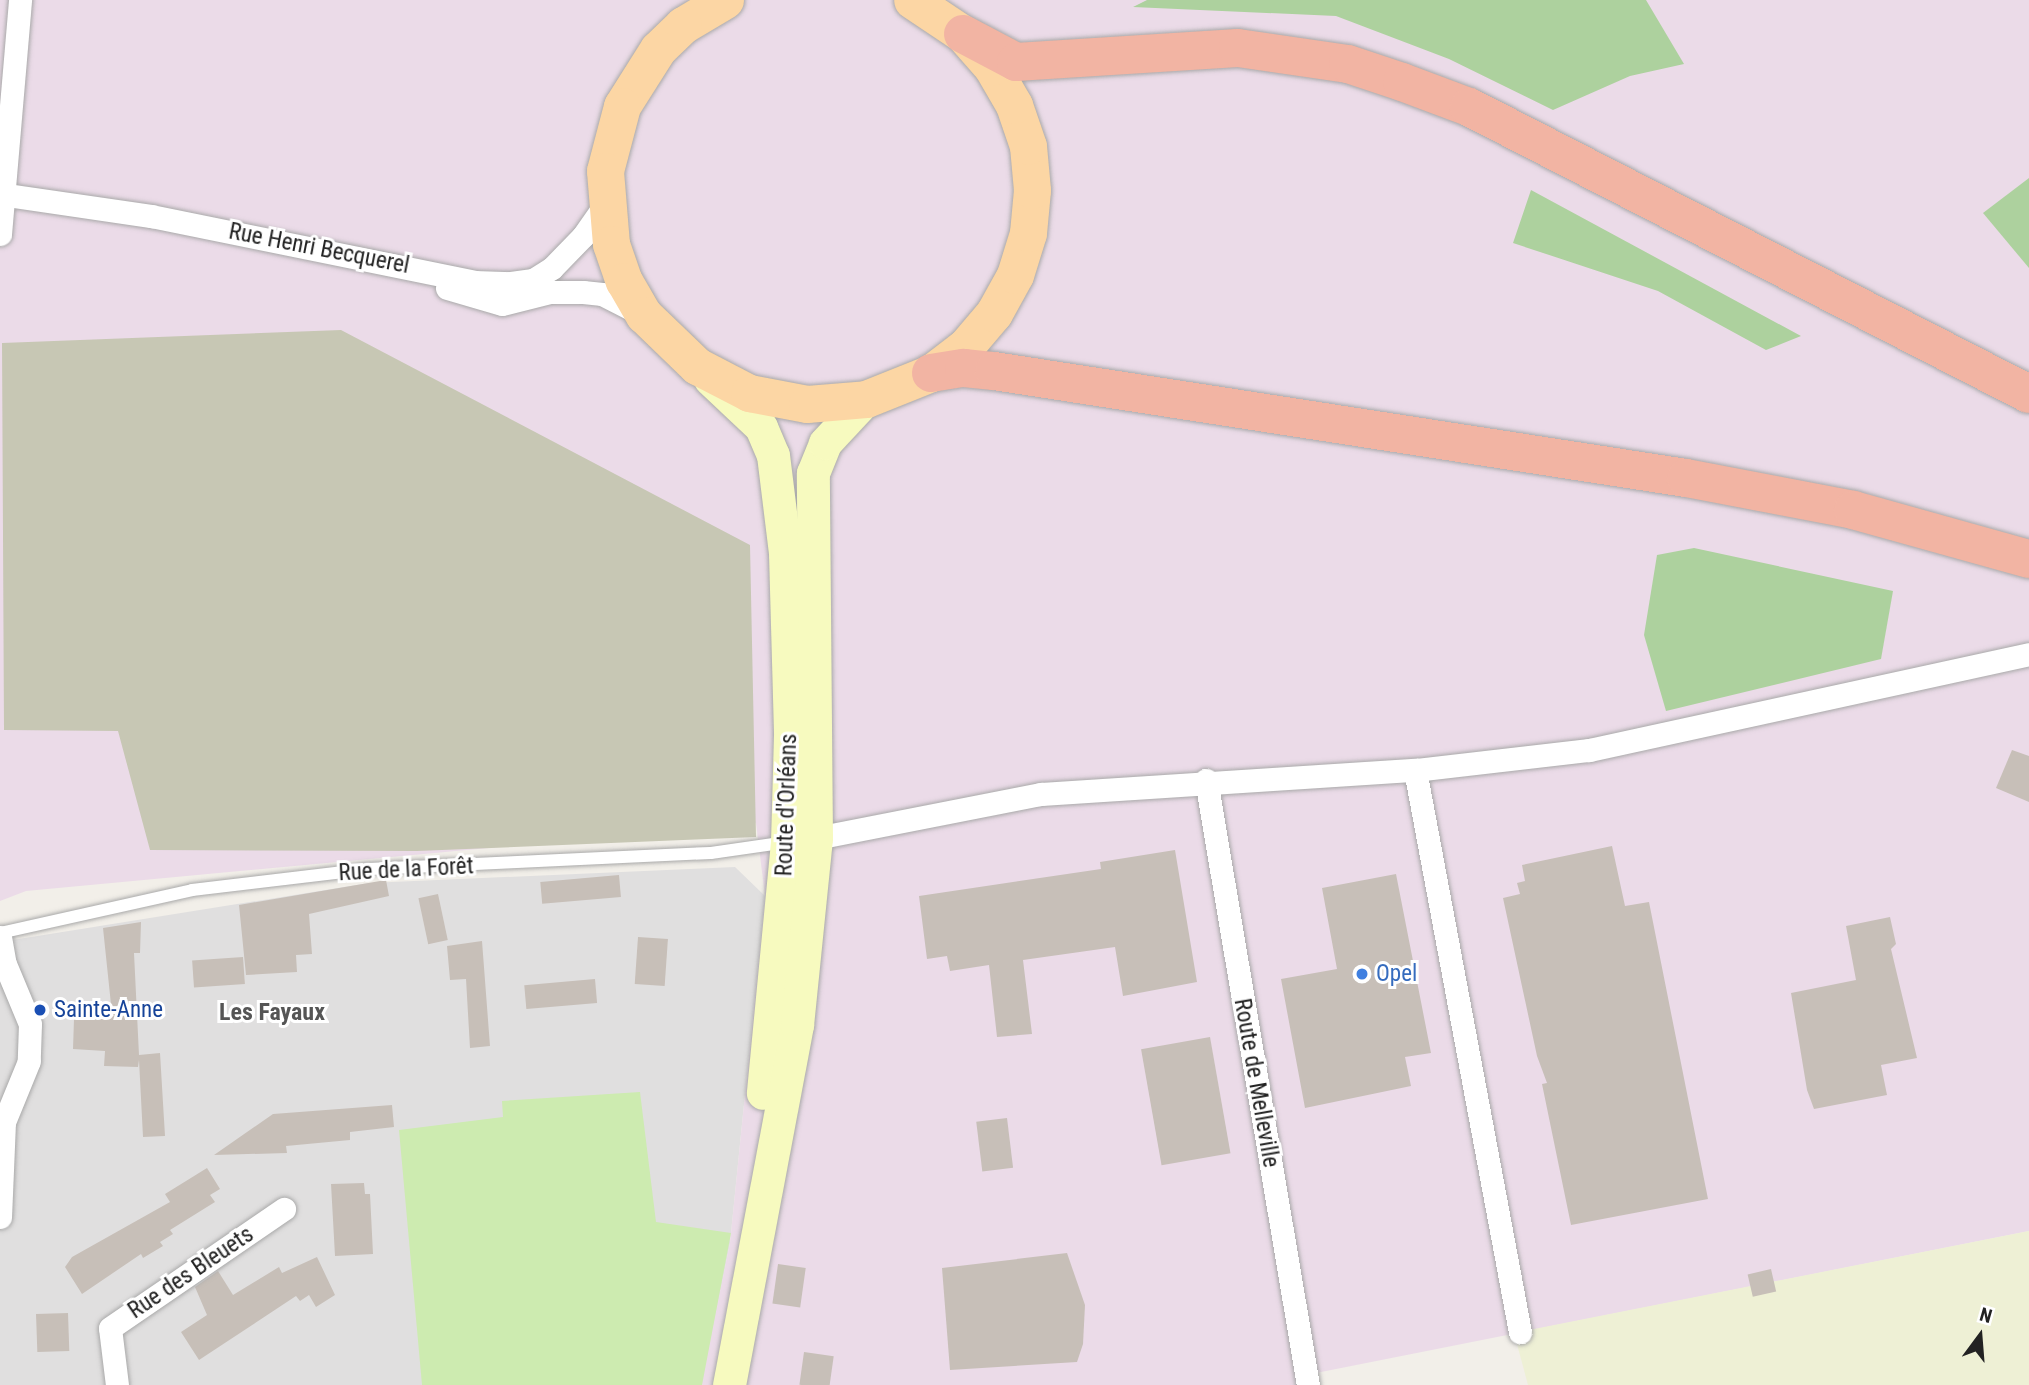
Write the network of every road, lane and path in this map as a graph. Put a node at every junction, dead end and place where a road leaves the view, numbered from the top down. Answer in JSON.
{"nodes":[{"id":1,"x":20,"y":0,"type":"edge"},
{"id":2,"x":912,"y":0,"type":"edge"},
{"id":3,"x":717,"y":2,"type":"edge"},
{"id":4,"x":963,"y":34,"type":"junction"},
{"id":5,"x":2,"y":193,"type":"edge"},
{"id":6,"x":605,"y":204,"type":"junction"},
{"id":7,"x":0,"y":234,"type":"edge"},
{"id":8,"x":401,"y":264,"type":"junction"},
{"id":9,"x":644,"y":315,"type":"junction"},
{"id":10,"x":697,"y":366,"type":"junction"},
{"id":11,"x":931,"y":373,"type":"junction"},
{"id":12,"x":2029,"y":394,"type":"edge"},
{"id":13,"x":866,"y":399,"type":"junction"},
{"id":14,"x":2029,"y":559,"type":"edge"},
{"id":15,"x":2029,"y":654,"type":"edge"},
{"id":16,"x":1415,"y":770,"type":"junction"},
{"id":17,"x":1206,"y":780,"type":"junction"},
{"id":18,"x":802,"y":840,"type":"junction"},
{"id":19,"x":0,"y":935,"type":"edge"},
{"id":20,"x":284,"y":1209,"type":"dead end"},
{"id":21,"x":0,"y":1217,"type":"edge"},
{"id":22,"x":1520,"y":1332,"type":"dead end"},
{"id":23,"x":117,"y":1385,"type":"edge"},
{"id":24,"x":729,"y":1385,"type":"edge"},
{"id":25,"x":1308,"y":1385,"type":"edge"}],
"edges":[{"from":1,"to":5,"type":"street"},
{"from":2,"to":4,"type":"main road"},
{"from":3,"to":6,"type":"main road"},
{"from":4,"to":11,"type":"main road"},
{"from":4,"to":12,"type":"highway"},
{"from":5,"to":7,"type":"street"},
{"from":5,"to":8,"type":"street","name":"Rue Henri Becquerel"},
{"from":6,"to":8,"type":"street","name":"Rue Henri Becquerel"},
{"from":6,"to":9,"type":"main road"},
{"from":8,"to":9,"type":"street"},
{"from":9,"to":10,"type":"main road"},
{"from":10,"to":13,"type":"main road"},
{"from":10,"to":18,"type":"main road","name":"Route d'Orléans"},
{"from":11,"to":13,"type":"main road"},
{"from":11,"to":14,"type":"highway"},
{"from":13,"to":18,"type":"main road","name":"Route d'Orléans"},
{"from":15,"to":16,"type":"street"},
{"from":16,"to":17,"type":"street"},
{"from":16,"to":22,"type":"street"},
{"from":17,"to":18,"type":"street"},
{"from":17,"to":25,"type":"street","name":"Route de Melleville"},
{"from":18,"to":19,"type":"lane","name":"Rue de la Forêt"},
{"from":18,"to":24,"type":"main road","name":"Route d'Orléans"},
{"from":19,"to":21,"type":"street"},
{"from":20,"to":23,"type":"street","name":"Rue des Bleuets"}]}
